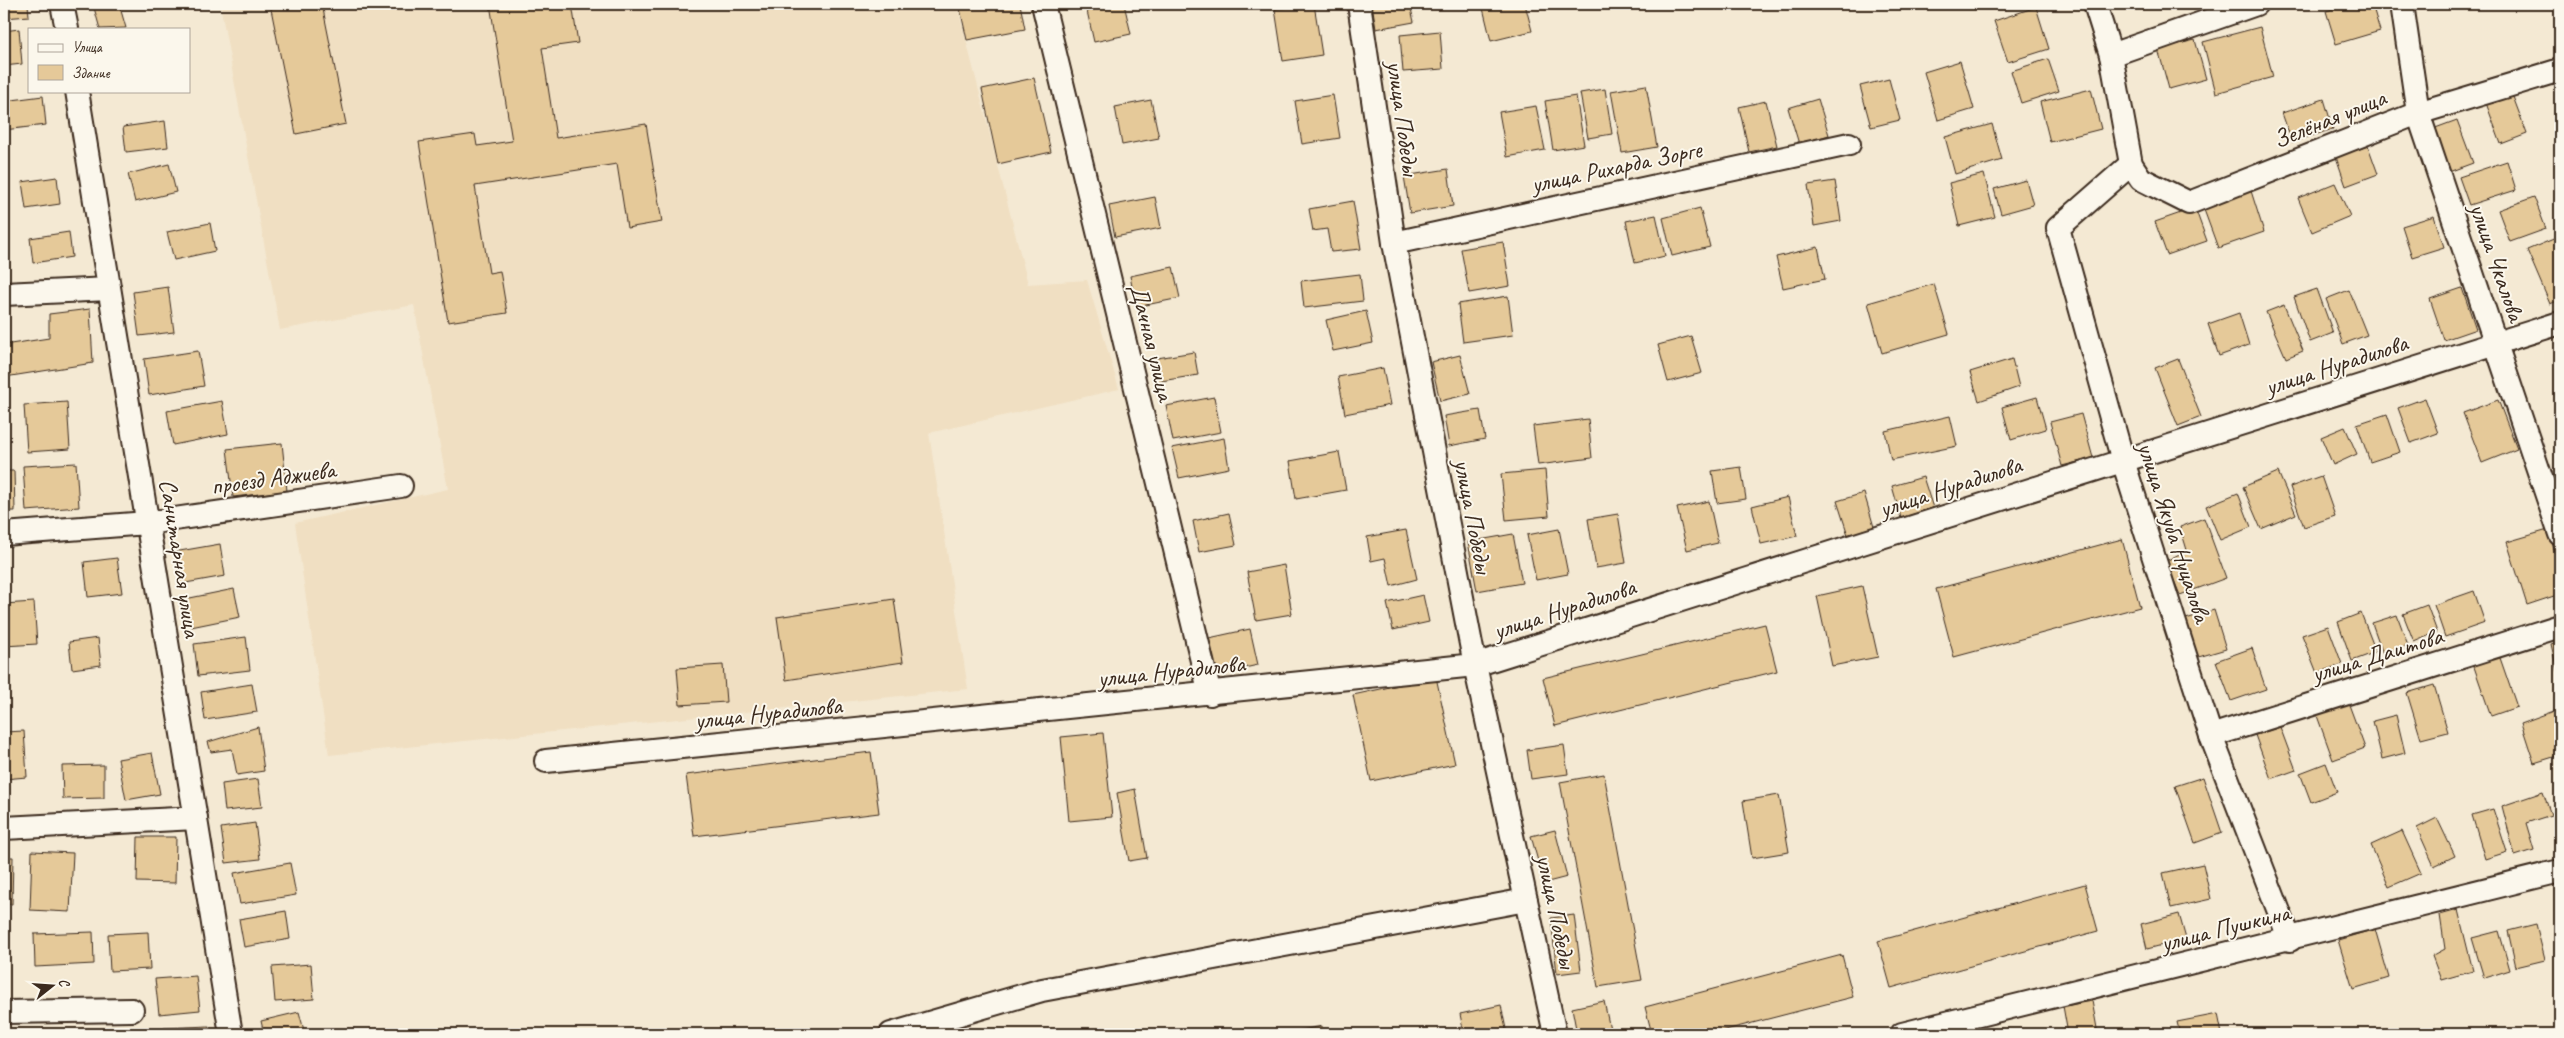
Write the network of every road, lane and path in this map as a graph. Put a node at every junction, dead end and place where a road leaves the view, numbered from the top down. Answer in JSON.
{"nodes":[{"id":1,"x":62,"y":4,"type":"edge"},
{"id":2,"x":1043,"y":4,"type":"edge"},
{"id":3,"x":1359,"y":4,"type":"edge"},
{"id":4,"x":2095,"y":4,"type":"edge"},
{"id":5,"x":2256,"y":4,"type":"edge"},
{"id":6,"x":2402,"y":4,"type":"edge"},
{"id":7,"x":66,"y":28,"type":"edge"},
{"id":8,"x":2111,"y":55,"type":"junction"},
{"id":9,"x":2560,"y":70,"type":"edge"},
{"id":10,"x":77,"y":92,"type":"edge"},
{"id":11,"x":2418,"y":112,"type":"junction"},
{"id":12,"x":1849,"y":144,"type":"dead end"},
{"id":13,"x":2131,"y":164,"type":"junction"},
{"id":14,"x":1394,"y":243,"type":"junction"},
{"id":15,"x":109,"y":289,"type":"junction"},
{"id":16,"x":4,"y":294,"type":"edge"},
{"id":17,"x":2560,"y":324,"type":"edge"},
{"id":18,"x":2497,"y":342,"type":"junction"},
{"id":19,"x":2123,"y":460,"type":"junction"},
{"id":20,"x":401,"y":486,"type":"dead end"},
{"id":21,"x":147,"y":523,"type":"junction"},
{"id":22,"x":4,"y":534,"type":"edge"},
{"id":23,"x":2560,"y":534,"type":"edge"},
{"id":24,"x":2560,"y":626,"type":"edge"},
{"id":25,"x":1475,"y":665,"type":"junction"},
{"id":26,"x":1210,"y":694,"type":"junction"},
{"id":27,"x":2211,"y":736,"type":"junction"},
{"id":28,"x":546,"y":761,"type":"dead end"},
{"id":29,"x":196,"y":818,"type":"junction"},
{"id":30,"x":4,"y":828,"type":"edge"},
{"id":31,"x":2560,"y":871,"type":"edge"},
{"id":32,"x":1526,"y":900,"type":"junction"},
{"id":33,"x":2290,"y":940,"type":"junction"},
{"id":34,"x":132,"y":1010,"type":"dead end"},
{"id":35,"x":4,"y":1012,"type":"edge"},
{"id":36,"x":231,"y":1034,"type":"edge"},
{"id":37,"x":891,"y":1034,"type":"edge"},
{"id":38,"x":1555,"y":1034,"type":"edge"},
{"id":39,"x":1902,"y":1034,"type":"edge"}],
"edges":[{"from":1,"to":7,"type":"street"},
{"from":2,"to":26,"type":"street","name":"Дачная улица"},
{"from":3,"to":14,"type":"street","name":"улица Победы"},
{"from":4,"to":8,"type":"street"},
{"from":5,"to":8,"type":"street"},
{"from":6,"to":11,"type":"street","name":"улица Чкалова"},
{"from":8,"to":13,"type":"street"},
{"from":9,"to":11,"type":"street","name":"Зелёная улица"},
{"from":10,"to":15,"type":"street","name":"Санитарная улица"},
{"from":11,"to":13,"type":"street","name":"Зелёная улица"},
{"from":11,"to":18,"type":"street","name":"улица Чкалова"},
{"from":12,"to":14,"type":"street","name":"улица Рихарда Зорге"},
{"from":13,"to":19,"type":"street","name":"улица Якуба Нуцалова"},
{"from":14,"to":25,"type":"street","name":"улица Победы"},
{"from":15,"to":16,"type":"street"},
{"from":15,"to":21,"type":"street","name":"Санитарная улица"},
{"from":17,"to":18,"type":"street","name":"улица Нурадилова"},
{"from":18,"to":19,"type":"street","name":"улица Нурадилова"},
{"from":18,"to":23,"type":"street","name":"улица Чкалова"},
{"from":19,"to":25,"type":"street","name":"улица Нурадилова"},
{"from":19,"to":27,"type":"street","name":"улица Якуба Нуцалова"},
{"from":20,"to":21,"type":"street","name":"проезд Аджиева"},
{"from":21,"to":22,"type":"street","name":"проезд Аджиева"},
{"from":21,"to":29,"type":"street","name":"Санитарная улица"},
{"from":24,"to":27,"type":"street","name":"улица Даитова"},
{"from":25,"to":26,"type":"street","name":"улица Нурадилова"},
{"from":25,"to":32,"type":"street","name":"улица Победы"},
{"from":26,"to":28,"type":"street","name":"улица Нурадилова"},
{"from":27,"to":33,"type":"street","name":"улица Якуба Нуцалова"},
{"from":29,"to":30,"type":"street"},
{"from":29,"to":36,"type":"street","name":"Санитарная улица"},
{"from":31,"to":33,"type":"street","name":"улица Пушкина"},
{"from":32,"to":37,"type":"street"},
{"from":32,"to":38,"type":"street","name":"улица Победы"},
{"from":33,"to":39,"type":"street","name":"улица Пушкина"},
{"from":34,"to":35,"type":"street"}]}
